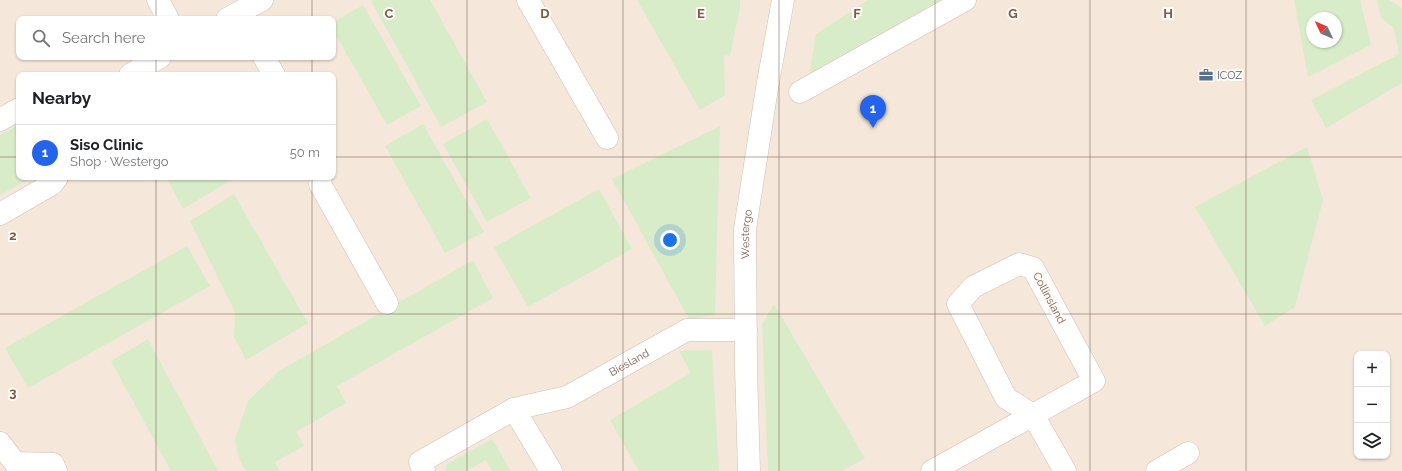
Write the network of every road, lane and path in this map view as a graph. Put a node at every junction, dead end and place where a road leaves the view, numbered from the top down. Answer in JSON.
{"nodes":[{"id":1,"x":158,"y":0,"type":"edge"},
{"id":2,"x":262,"y":0,"type":"edge"},
{"id":3,"x":528,"y":0,"type":"edge"},
{"id":4,"x":783,"y":0,"type":"edge"},
{"id":5,"x":965,"y":0,"type":"edge"},
{"id":6,"x":166,"y":16,"type":"edge"},
{"id":7,"x":238,"y":16,"type":"edge"},
{"id":8,"x":155,"y":60,"type":"edge"},
{"id":9,"x":266,"y":60,"type":"edge"},
{"id":10,"x":135,"y":72,"type":"edge"},
{"id":11,"x":272,"y":72,"type":"edge"},
{"id":12,"x":800,"y":92,"type":"dead end"},
{"id":13,"x":16,"y":111,"type":"edge"},
{"id":14,"x":0,"y":120,"type":"edge"},
{"id":15,"x":606,"y":138,"type":"dead end"},
{"id":16,"x":55,"y":180,"type":"edge"},
{"id":17,"x":321,"y":180,"type":"edge"},
{"id":18,"x":0,"y":214,"type":"edge"},
{"id":19,"x":387,"y":303,"type":"dead end"},
{"id":20,"x":746,"y":330,"type":"junction"},
{"id":21,"x":514,"y":409,"type":"junction"},
{"id":22,"x":1033,"y":414,"type":"junction"},
{"id":23,"x":0,"y":443,"type":"edge"},
{"id":24,"x":1188,"y":453,"type":"dead end"},
{"id":25,"x":56,"y":471,"type":"edge"},
{"id":26,"x":424,"y":471,"type":"edge"},
{"id":27,"x":552,"y":471,"type":"edge"},
{"id":28,"x":749,"y":471,"type":"edge"},
{"id":29,"x":932,"y":471,"type":"edge"},
{"id":30,"x":1065,"y":471,"type":"edge"},
{"id":31,"x":1157,"y":471,"type":"edge"}],
"edges":[{"from":1,"to":6,"type":"street"},
{"from":2,"to":7,"type":"street"},
{"from":3,"to":15,"type":"street"},
{"from":4,"to":20,"type":"street","name":"Westergo"},
{"from":5,"to":12,"type":"street"},
{"from":8,"to":10,"type":"street"},
{"from":9,"to":11,"type":"street"},
{"from":13,"to":14,"type":"street"},
{"from":16,"to":18,"type":"street"},
{"from":17,"to":19,"type":"street"},
{"from":20,"to":21,"type":"street","name":"Biesland"},
{"from":20,"to":28,"type":"street","name":"Westergo"},
{"from":21,"to":26,"type":"street","name":"Biesland"},
{"from":21,"to":27,"type":"street"},
{"from":22,"to":22,"type":"street","name":"Collinsland"},
{"from":22,"to":29,"type":"street","name":"Collinsland"},
{"from":22,"to":30,"type":"street"},
{"from":23,"to":25,"type":"street"},
{"from":24,"to":31,"type":"street"}]}
